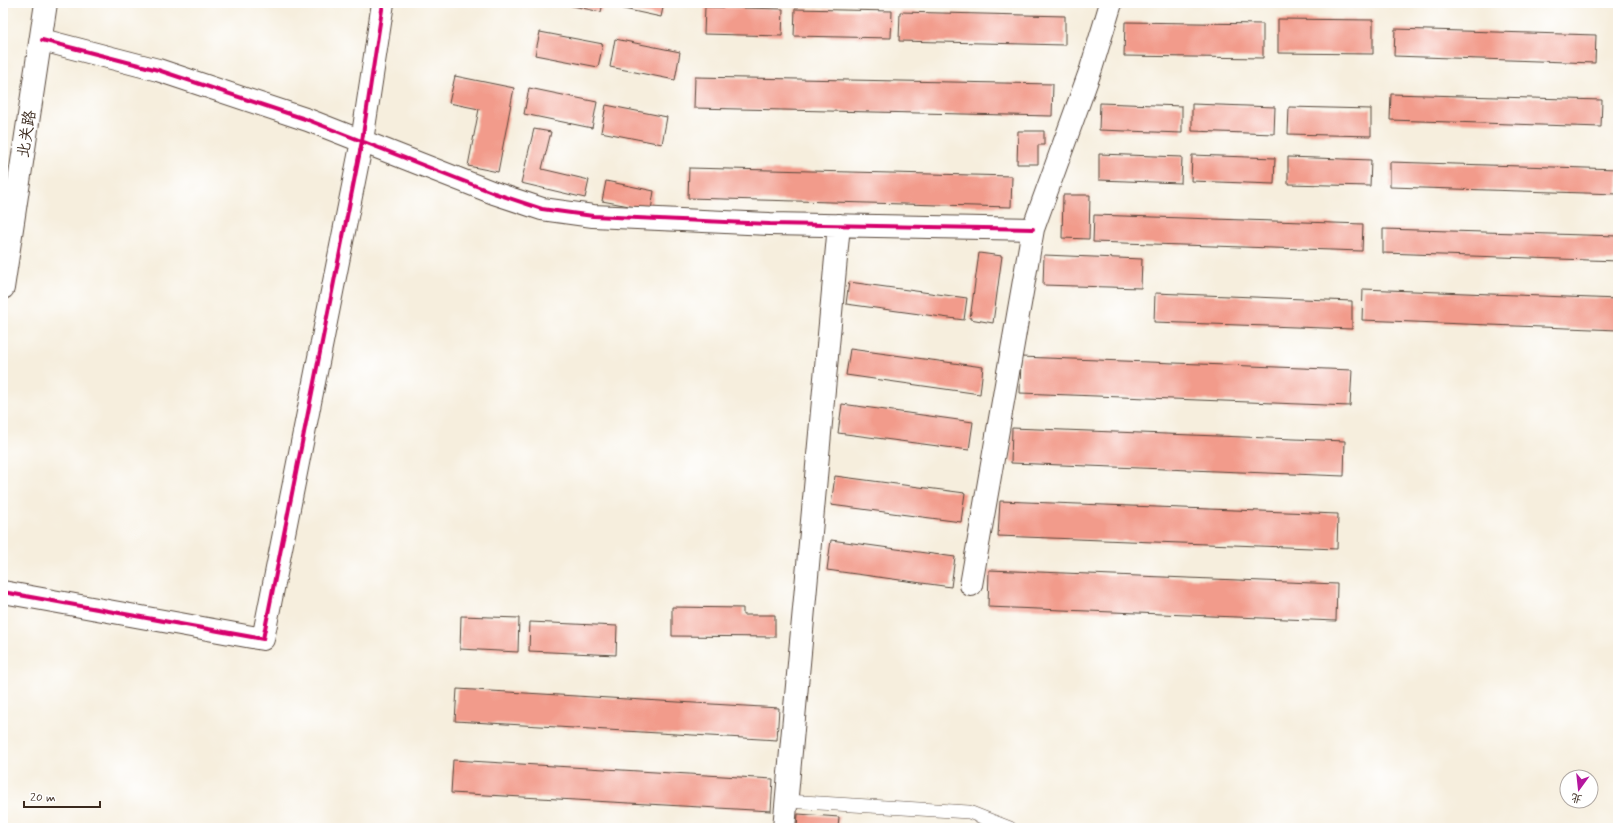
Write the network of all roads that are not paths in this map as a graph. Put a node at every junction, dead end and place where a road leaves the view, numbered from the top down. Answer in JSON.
{"nodes":[{"id":1,"x":46,"y":3,"type":"edge"},
{"id":2,"x":383,"y":3,"type":"edge"},
{"id":3,"x":1111,"y":3,"type":"edge"},
{"id":4,"x":42,"y":40,"type":"junction"},
{"id":5,"x":362,"y":141,"type":"junction"},
{"id":6,"x":839,"y":225,"type":"junction"},
{"id":7,"x":1033,"y":229,"type":"junction"},
{"id":8,"x":3,"y":288,"type":"edge"},
{"id":9,"x":971,"y":585,"type":"dead end"},
{"id":10,"x":3,"y":592,"type":"edge"},
{"id":11,"x":786,"y":801,"type":"junction"},
{"id":12,"x":784,"y":828,"type":"edge"},
{"id":13,"x":1010,"y":828,"type":"edge"}],
"edges":[{"from":1,"to":4,"type":"street","name":"北关路"},
{"from":2,"to":5,"type":"street"},
{"from":3,"to":7,"type":"street"},
{"from":4,"to":5,"type":"street"},
{"from":4,"to":8,"type":"street","name":"北关路"},
{"from":5,"to":6,"type":"street"},
{"from":5,"to":10,"type":"street"},
{"from":6,"to":7,"type":"street"},
{"from":6,"to":11,"type":"street"},
{"from":7,"to":9,"type":"street"},
{"from":11,"to":12,"type":"street"},
{"from":11,"to":13,"type":"lane"}]}
